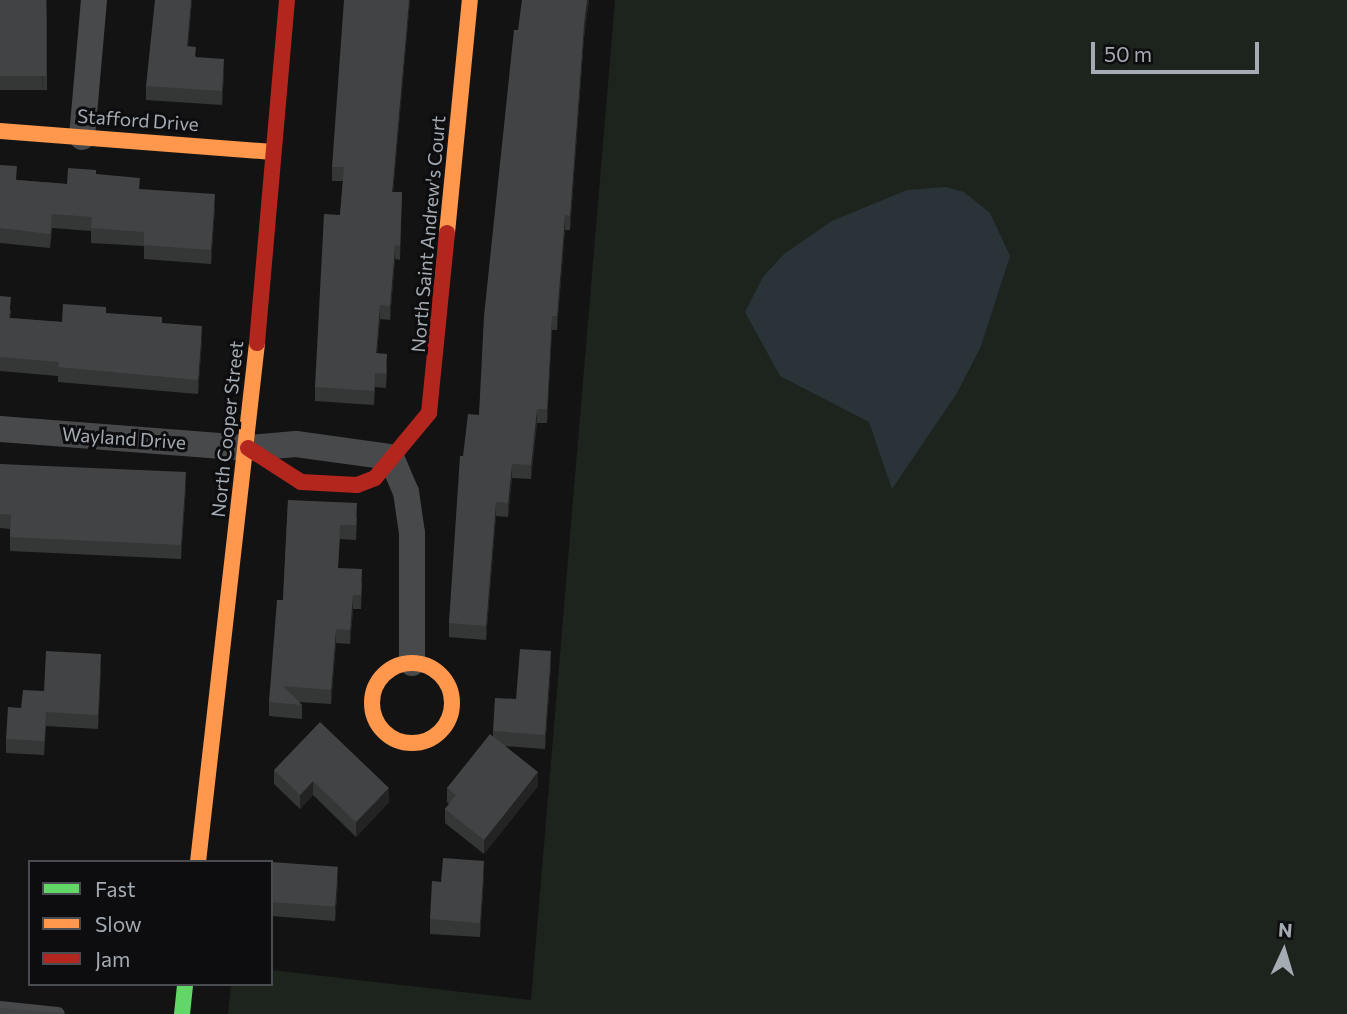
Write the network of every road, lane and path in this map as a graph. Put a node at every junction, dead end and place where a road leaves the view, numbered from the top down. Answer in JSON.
{"nodes":[{"id":1,"x":94,"y":0,"type":"edge"},
{"id":2,"x":287,"y":0,"type":"edge"},
{"id":3,"x":470,"y":0,"type":"edge"},
{"id":4,"x":0,"y":131,"type":"edge"},
{"id":5,"x":82,"y":137,"type":"junction"},
{"id":6,"x":273,"y":152,"type":"junction"},
{"id":7,"x":0,"y":429,"type":"edge"},
{"id":8,"x":248,"y":448,"type":"junction"},
{"id":9,"x":391,"y":457,"type":"junction"},
{"id":10,"x":412,"y":663,"type":"junction"},
{"id":11,"x":198,"y":860,"type":"edge"},
{"id":12,"x":185,"y":986,"type":"edge"},
{"id":13,"x":0,"y":1009,"type":"edge"},
{"id":14,"x":58,"y":1014,"type":"edge"},
{"id":15,"x":182,"y":1014,"type":"edge"}],
"edges":[{"from":1,"to":5,"type":"street"},
{"from":2,"to":6,"type":"street","name":"North Cooper Street"},
{"from":3,"to":9,"type":"street","name":"North Saint Andrew's Court"},
{"from":4,"to":5,"type":"street","name":"Stafford Drive"},
{"from":5,"to":6,"type":"street","name":"Stafford Drive"},
{"from":6,"to":8,"type":"street","name":"North Cooper Street"},
{"from":7,"to":8,"type":"street","name":"Wayland Drive"},
{"from":8,"to":9,"type":"street","name":"Wayland Drive"},
{"from":8,"to":9,"type":"street","name":"North Saint Andrew's Court"},
{"from":8,"to":11,"type":"street","name":"North Cooper Street"},
{"from":9,"to":10,"type":"street"},
{"from":10,"to":10,"type":"street"},
{"from":12,"to":15,"type":"street"},
{"from":13,"to":14,"type":"lane"}]}
